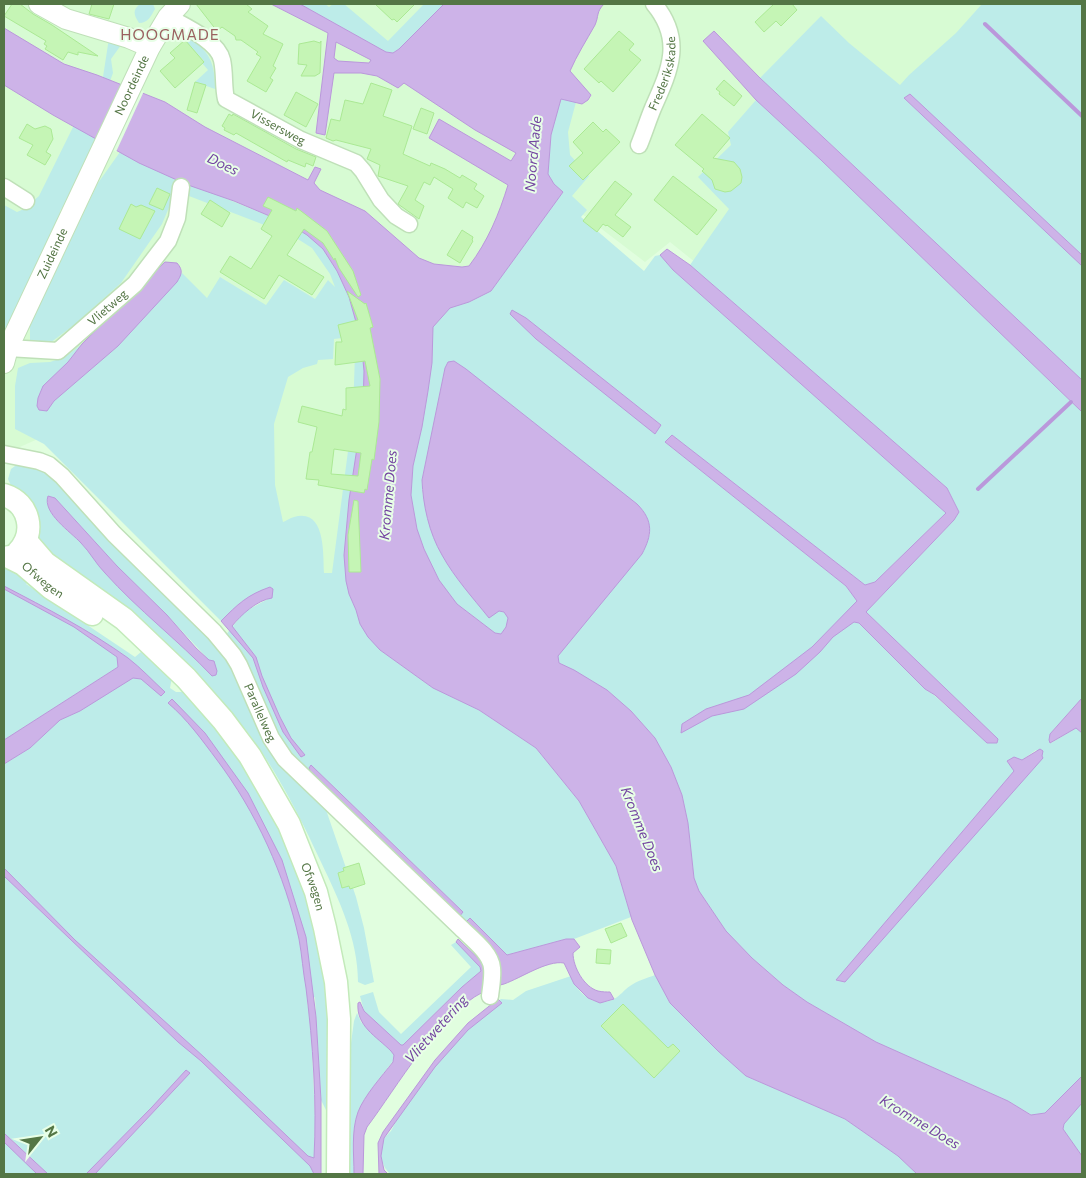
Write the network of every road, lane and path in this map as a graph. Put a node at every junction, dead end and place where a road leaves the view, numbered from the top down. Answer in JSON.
{"nodes":[{"id":1,"x":39,"y":4,"type":"edge"},
{"id":2,"x":654,"y":4,"type":"edge"},
{"id":3,"x":174,"y":10,"type":"edge"},
{"id":4,"x":150,"y":47,"type":"junction"},
{"id":5,"x":104,"y":145,"type":"joint"},
{"id":6,"x":639,"y":145,"type":"dead end"},
{"id":7,"x":4,"y":187,"type":"edge"},
{"id":8,"x":181,"y":187,"type":"dead end"},
{"id":9,"x":26,"y":201,"type":"dead end"},
{"id":10,"x":409,"y":224,"type":"dead end"},
{"id":11,"x":6,"y":355,"type":"edge"},
{"id":12,"x":4,"y":454,"type":"edge"},
{"id":13,"x":4,"y":490,"type":"edge"},
{"id":14,"x":26,"y":541,"type":"junction"},
{"id":15,"x":6,"y":558,"type":"edge"},
{"id":16,"x":154,"y":648,"type":"junction"},
{"id":17,"x":490,"y":992,"type":"dead end"},
{"id":18,"x":338,"y":1174,"type":"edge"}],
"edges":[{"from":1,"to":4,"type":"street"},
{"from":2,"to":6,"type":"street","name":"Frederikskade"},
{"from":3,"to":4,"type":"street","name":"Noordeinde"},
{"from":3,"to":10,"type":"street","name":"Vissersweg"},
{"from":4,"to":5,"type":"street","name":"Noordeinde"},
{"from":5,"to":11,"type":"street","name":"Zuideinde"},
{"from":7,"to":9,"type":"street"},
{"from":8,"to":11,"type":"street","name":"Vlietweg"},
{"from":12,"to":17,"type":"street","name":"Parallelweg"},
{"from":13,"to":14,"type":"main road"},
{"from":14,"to":15,"type":"main road"},
{"from":14,"to":16,"type":"main road","name":"Ofwegen"},
{"from":15,"to":16,"type":"main road","name":"Ofwegen"},
{"from":16,"to":18,"type":"main road","name":"Ofwegen"}]}
